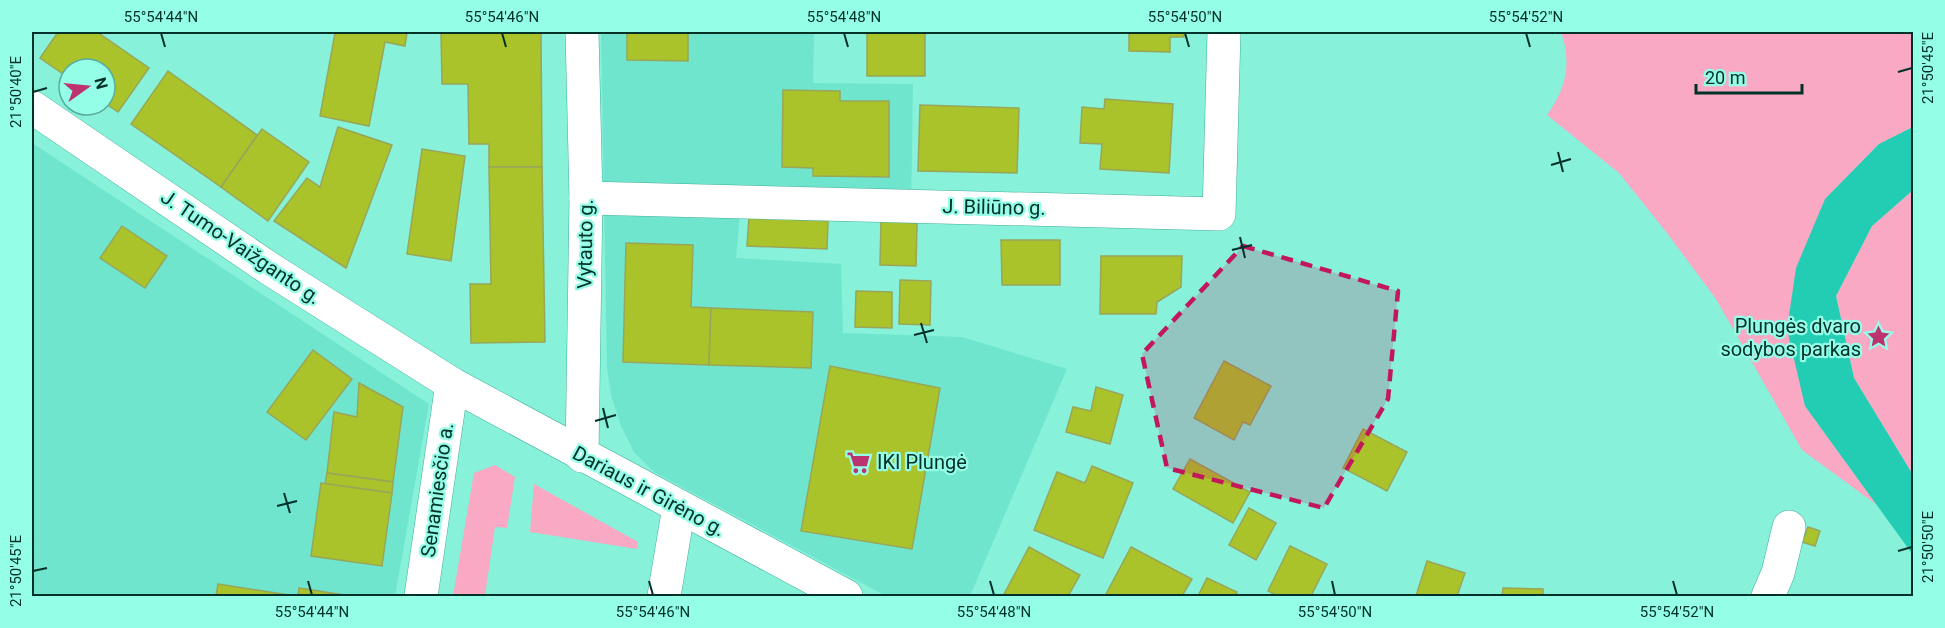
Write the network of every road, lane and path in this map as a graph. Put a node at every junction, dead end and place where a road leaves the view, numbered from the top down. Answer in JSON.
{"nodes":[{"id":1,"x":582,"y":32,"type":"edge"},
{"id":2,"x":1224,"y":32,"type":"edge"},
{"id":3,"x":32,"y":106,"type":"edge"},
{"id":4,"x":586,"y":198,"type":"junction"},
{"id":5,"x":452,"y":384,"type":"junction"},
{"id":6,"x":582,"y":456,"type":"junction"},
{"id":7,"x":679,"y":507,"type":"junction"},
{"id":8,"x":1789,"y":527,"type":"dead end"},
{"id":9,"x":421,"y":597,"type":"edge"},
{"id":10,"x":664,"y":597,"type":"edge"},
{"id":11,"x":846,"y":597,"type":"edge"},
{"id":12,"x":1768,"y":597,"type":"edge"}],
"edges":[{"from":1,"to":4,"type":"main road","name":"Vytauto g."},
{"from":2,"to":4,"type":"main road","name":"J. Biliūno g."},
{"from":3,"to":5,"type":"main road","name":"J. Tumo-Vaižganto g."},
{"from":4,"to":6,"type":"main road","name":"Vytauto g."},
{"from":5,"to":6,"type":"main road","name":"Dariaus ir Girėno g."},
{"from":5,"to":9,"type":"main road","name":"Senamiesčio a."},
{"from":6,"to":7,"type":"main road","name":"Dariaus ir Girėno g."},
{"from":7,"to":10,"type":"main road"},
{"from":7,"to":11,"type":"main road","name":"Dariaus ir Girėno g."},
{"from":8,"to":12,"type":"main road"}]}
